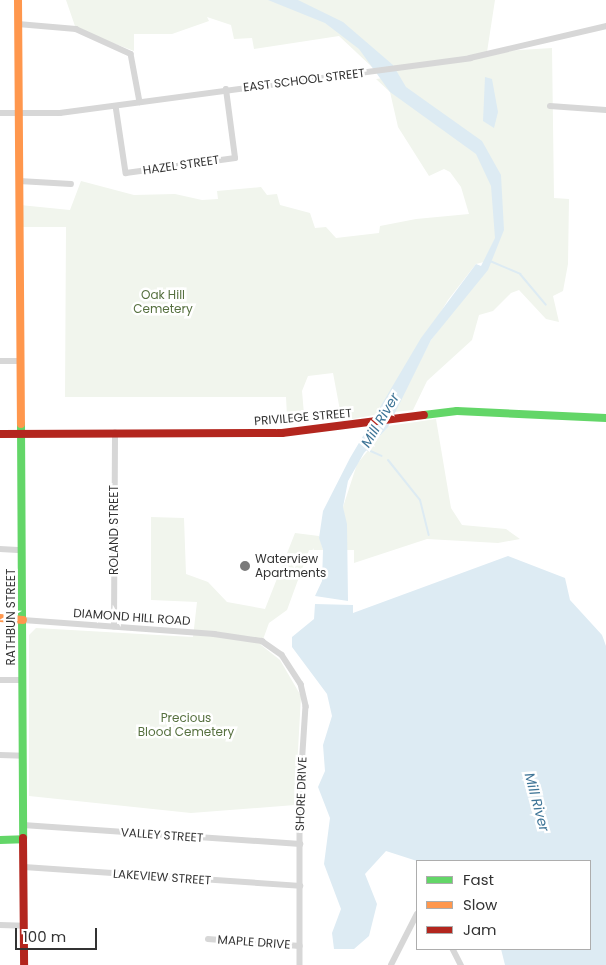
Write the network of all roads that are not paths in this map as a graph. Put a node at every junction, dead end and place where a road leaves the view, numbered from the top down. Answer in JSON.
{"nodes":[{"id":1,"x":18,"y":0,"type":"edge"},
{"id":2,"x":18,"y":24,"type":"junction"},
{"id":3,"x":606,"y":26,"type":"edge"},
{"id":4,"x":226,"y":90,"type":"junction"},
{"id":5,"x":140,"y":102,"type":"junction"},
{"id":6,"x":116,"y":106,"type":"junction"},
{"id":7,"x":550,"y":106,"type":"dead end"},
{"id":8,"x":606,"y":110,"type":"edge"},
{"id":9,"x":0,"y":113,"type":"edge"},
{"id":10,"x":20,"y":113,"type":"junction"},
{"id":11,"x":19,"y":181,"type":"junction"},
{"id":12,"x":71,"y":184,"type":"dead end"},
{"id":13,"x":0,"y":361,"type":"edge"},
{"id":14,"x":21,"y":361,"type":"junction"},
{"id":15,"x":606,"y":418,"type":"edge"},
{"id":16,"x":115,"y":433,"type":"junction"},
{"id":17,"x":0,"y":434,"type":"edge"},
{"id":18,"x":22,"y":434,"type":"junction"},
{"id":19,"x":0,"y":548,"type":"edge"},
{"id":20,"x":22,"y":550,"type":"junction"},
{"id":21,"x":0,"y":618,"type":"edge"},
{"id":22,"x":23,"y":620,"type":"junction"},
{"id":23,"x":114,"y":627,"type":"junction"},
{"id":24,"x":262,"y":641,"type":"joint"},
{"id":25,"x":0,"y":680,"type":"edge"},
{"id":26,"x":23,"y":680,"type":"junction"},
{"id":27,"x":0,"y":755,"type":"edge"},
{"id":28,"x":23,"y":756,"type":"junction"},
{"id":29,"x":23,"y":825,"type":"junction"},
{"id":30,"x":23,"y":839,"type":"junction"},
{"id":31,"x":0,"y":840,"type":"edge"},
{"id":32,"x":300,"y":844,"type":"junction"},
{"id":33,"x":24,"y":868,"type":"junction"},
{"id":34,"x":300,"y":886,"type":"junction"},
{"id":35,"x":416,"y":916,"type":"edge"},
{"id":36,"x":0,"y":925,"type":"edge"},
{"id":37,"x":24,"y":926,"type":"junction"},
{"id":38,"x":208,"y":939,"type":"dead end"},
{"id":39,"x":300,"y":946,"type":"junction"},
{"id":40,"x":454,"y":950,"type":"edge"},
{"id":41,"x":24,"y":965,"type":"edge"},
{"id":42,"x":300,"y":965,"type":"edge"},
{"id":43,"x":392,"y":965,"type":"edge"},
{"id":44,"x":461,"y":965,"type":"edge"}],
"edges":[{"from":1,"to":2,"type":"main road","name":"RATHBUN STREET"},
{"from":2,"to":5,"type":"street"},
{"from":2,"to":10,"type":"main road","name":"RATHBUN STREET"},
{"from":3,"to":4,"type":"street","name":"EAST SCHOOL STREET"},
{"from":4,"to":5,"type":"street","name":"EAST SCHOOL STREET"},
{"from":4,"to":6,"type":"street","name":"HAZEL STREET"},
{"from":5,"to":6,"type":"street","name":"EAST SCHOOL STREET"},
{"from":6,"to":10,"type":"street","name":"EAST SCHOOL STREET"},
{"from":7,"to":8,"type":"street"},
{"from":9,"to":10,"type":"street","name":"EAST SCHOOL STREET"},
{"from":10,"to":11,"type":"main road","name":"RATHBUN STREET"},
{"from":11,"to":12,"type":"street"},
{"from":11,"to":14,"type":"main road","name":"RATHBUN STREET"},
{"from":13,"to":14,"type":"street"},
{"from":14,"to":18,"type":"main road","name":"RATHBUN STREET"},
{"from":15,"to":16,"type":"main road","name":"PRIVILEGE STREET"},
{"from":16,"to":18,"type":"main road","name":"PRIVILEGE STREET"},
{"from":16,"to":23,"type":"street","name":"ROLAND STREET"},
{"from":17,"to":18,"type":"main road","name":"PRIVILEGE STREET"},
{"from":18,"to":20,"type":"main road","name":"RATHBUN STREET"},
{"from":19,"to":20,"type":"street"},
{"from":20,"to":22,"type":"main road","name":"RATHBUN STREET"},
{"from":21,"to":22,"type":"main road","name":"DIAMOND HILL ROAD"},
{"from":22,"to":23,"type":"street","name":"DIAMOND HILL ROAD"},
{"from":22,"to":26,"type":"main road","name":"RATHBUN STREET"},
{"from":23,"to":24,"type":"street","name":"DIAMOND HILL ROAD"},
{"from":24,"to":32,"type":"street","name":"SHORE DRIVE"},
{"from":25,"to":26,"type":"street"},
{"from":26,"to":28,"type":"main road","name":"RATHBUN STREET"},
{"from":27,"to":28,"type":"street"},
{"from":28,"to":29,"type":"main road","name":"RATHBUN STREET"},
{"from":29,"to":30,"type":"main road","name":"RATHBUN STREET"},
{"from":29,"to":32,"type":"street","name":"VALLEY STREET"},
{"from":30,"to":31,"type":"main road"},
{"from":30,"to":33,"type":"main road","name":"RATHBUN STREET"},
{"from":32,"to":34,"type":"street","name":"SHORE DRIVE"},
{"from":33,"to":34,"type":"street","name":"LAKEVIEW STREET"},
{"from":33,"to":37,"type":"main road","name":"RATHBUN STREET"},
{"from":34,"to":39,"type":"street","name":"SHORE DRIVE"},
{"from":35,"to":43,"type":"street"},
{"from":36,"to":37,"type":"street"},
{"from":37,"to":41,"type":"main road","name":"RATHBUN STREET"},
{"from":38,"to":39,"type":"street","name":"MAPLE DRIVE"},
{"from":39,"to":42,"type":"street","name":"SHORE DRIVE"},
{"from":40,"to":44,"type":"street"}]}
